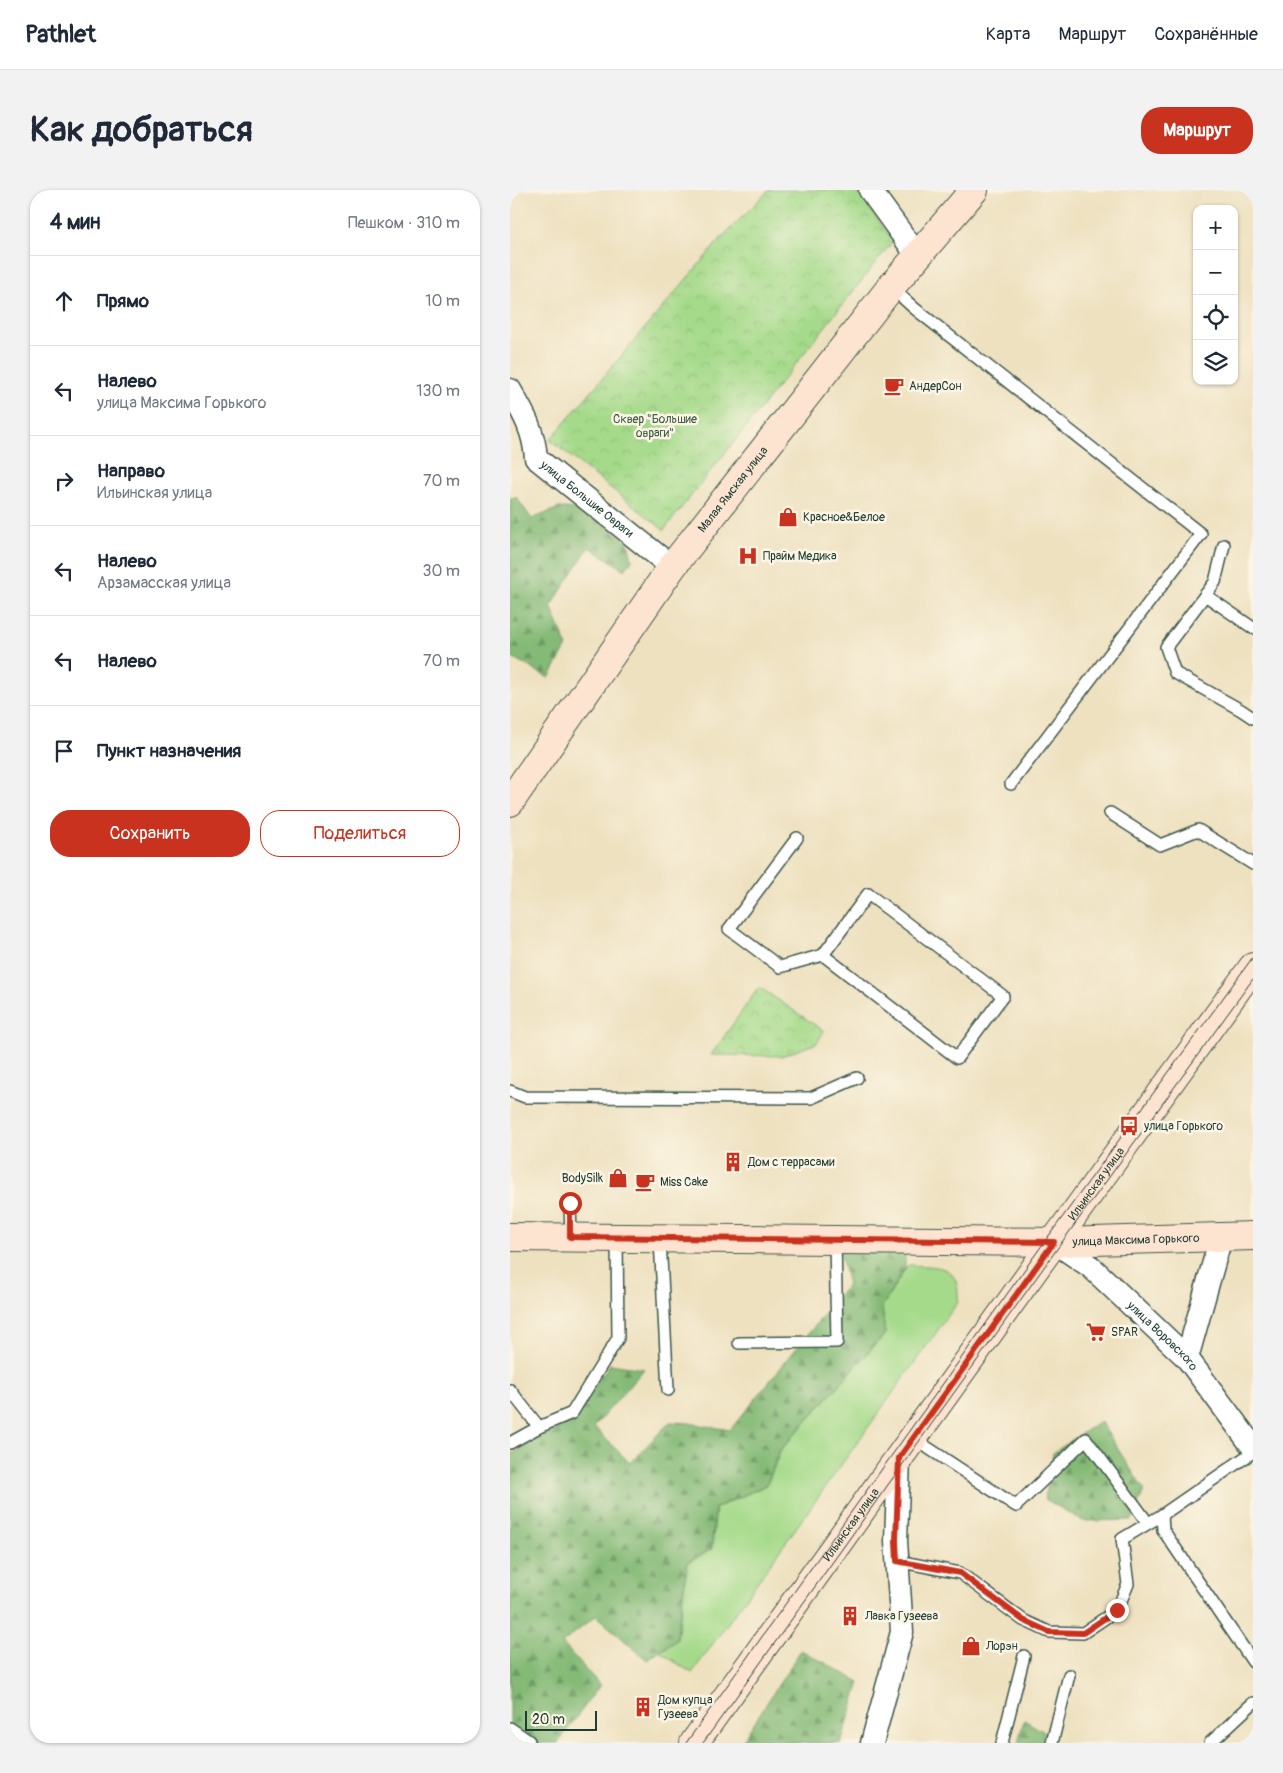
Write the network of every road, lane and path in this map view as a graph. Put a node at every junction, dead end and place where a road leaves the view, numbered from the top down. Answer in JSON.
{"nodes":[{"id":1,"x":870,"y":190,"type":"edge"},
{"id":2,"x":974,"y":190,"type":"edge"},
{"id":3,"x":917,"y":255,"type":"junction"},
{"id":4,"x":891,"y":287,"type":"junction"},
{"id":5,"x":510,"y":390,"type":"edge"},
{"id":6,"x":1224,"y":545,"type":"dead end"},
{"id":7,"x":672,"y":567,"type":"junction"},
{"id":8,"x":1205,"y":595,"type":"junction"},
{"id":9,"x":1253,"y":628,"type":"edge"},
{"id":10,"x":1253,"y":718,"type":"edge"},
{"id":11,"x":1011,"y":784,"type":"dead end"},
{"id":12,"x":512,"y":796,"type":"edge"},
{"id":13,"x":1110,"y":813,"type":"dead end"},
{"id":14,"x":797,"y":838,"type":"dead end"},
{"id":15,"x":1253,"y":864,"type":"edge"},
{"id":16,"x":823,"y":955,"type":"junction"},
{"id":17,"x":1253,"y":967,"type":"edge"},
{"id":18,"x":857,"y":1078,"type":"dead end"},
{"id":19,"x":510,"y":1091,"type":"edge"},
{"id":20,"x":570,"y":1203,"type":"dead end"},
{"id":21,"x":1253,"y":1236,"type":"edge"},
{"id":22,"x":510,"y":1237,"type":"edge"},
{"id":23,"x":570,"y":1237,"type":"junction"},
{"id":24,"x":1221,"y":1237,"type":"junction"},
{"id":25,"x":617,"y":1238,"type":"junction"},
{"id":26,"x":660,"y":1239,"type":"junction"},
{"id":27,"x":835,"y":1240,"type":"junction"},
{"id":28,"x":1054,"y":1242,"type":"junction"},
{"id":29,"x":739,"y":1343,"type":"dead end"},
{"id":30,"x":1187,"y":1358,"type":"junction"},
{"id":31,"x":510,"y":1390,"type":"edge"},
{"id":32,"x":668,"y":1390,"type":"dead end"},
{"id":33,"x":539,"y":1427,"type":"junction"},
{"id":34,"x":510,"y":1443,"type":"edge"},
{"id":35,"x":1253,"y":1447,"type":"edge"},
{"id":36,"x":906,"y":1448,"type":"junction"},
{"id":37,"x":1253,"y":1452,"type":"edge"},
{"id":38,"x":1162,"y":1515,"type":"junction"},
{"id":39,"x":1148,"y":1523,"type":"junction"},
{"id":40,"x":897,"y":1561,"type":"junction"},
{"id":41,"x":1024,"y":1656,"type":"dead end"},
{"id":42,"x":1253,"y":1662,"type":"edge"},
{"id":43,"x":1069,"y":1675,"type":"dead end"},
{"id":44,"x":1253,"y":1703,"type":"edge"},
{"id":45,"x":510,"y":1728,"type":"edge"},
{"id":46,"x":529,"y":1743,"type":"edge"},
{"id":47,"x":694,"y":1743,"type":"edge"},
{"id":48,"x":872,"y":1743,"type":"edge"},
{"id":49,"x":1002,"y":1743,"type":"edge"},
{"id":50,"x":1052,"y":1743,"type":"edge"},
{"id":51,"x":1210,"y":1743,"type":"edge"}],
"edges":[{"from":1,"to":3,"type":"street"},
{"from":2,"to":3,"type":"street","name":"Малая Ямская улица"},
{"from":3,"to":4,"type":"street","name":"Малая Ямская улица"},
{"from":4,"to":7,"type":"street","name":"Малая Ямская улица"},
{"from":4,"to":11,"type":"lane"},
{"from":5,"to":7,"type":"street","name":"улица Большие Овраги"},
{"from":6,"to":8,"type":"lane"},
{"from":7,"to":12,"type":"street","name":"Малая Ямская улица"},
{"from":8,"to":9,"type":"lane"},
{"from":8,"to":10,"type":"lane"},
{"from":13,"to":15,"type":"lane"},
{"from":14,"to":16,"type":"lane"},
{"from":16,"to":16,"type":"lane"},
{"from":17,"to":28,"type":"street","name":"Ильинская улица"},
{"from":18,"to":19,"type":"lane"},
{"from":20,"to":23,"type":"lane"},
{"from":21,"to":24,"type":"street","name":"улица Максима Горького"},
{"from":22,"to":23,"type":"street","name":"улица Максима Горького"},
{"from":23,"to":25,"type":"street","name":"улица Максима Горького"},
{"from":24,"to":28,"type":"street","name":"улица Максима Горького"},
{"from":24,"to":30,"type":"street"},
{"from":25,"to":26,"type":"street","name":"улица Максима Горького"},
{"from":25,"to":33,"type":"lane"},
{"from":26,"to":27,"type":"street","name":"улица Максима Горького"},
{"from":26,"to":32,"type":"lane"},
{"from":27,"to":28,"type":"street","name":"улица Максима Горького"},
{"from":27,"to":29,"type":"lane"},
{"from":28,"to":30,"type":"street","name":"улица Воровского"},
{"from":28,"to":36,"type":"street","name":"Ильинская улица"},
{"from":30,"to":35,"type":"street","name":"улица Воровского"},
{"from":31,"to":33,"type":"lane"},
{"from":33,"to":34,"type":"lane"},
{"from":36,"to":39,"type":"lane"},
{"from":36,"to":40,"type":"street"},
{"from":36,"to":47,"type":"street","name":"Ильинская улица"},
{"from":37,"to":38,"type":"lane"},
{"from":38,"to":39,"type":"lane"},
{"from":38,"to":42,"type":"lane"},
{"from":39,"to":40,"type":"lane"},
{"from":40,"to":48,"type":"street"},
{"from":41,"to":49,"type":"lane"},
{"from":43,"to":50,"type":"lane"},
{"from":44,"to":51,"type":"lane"},
{"from":45,"to":46,"type":"lane"}]}
